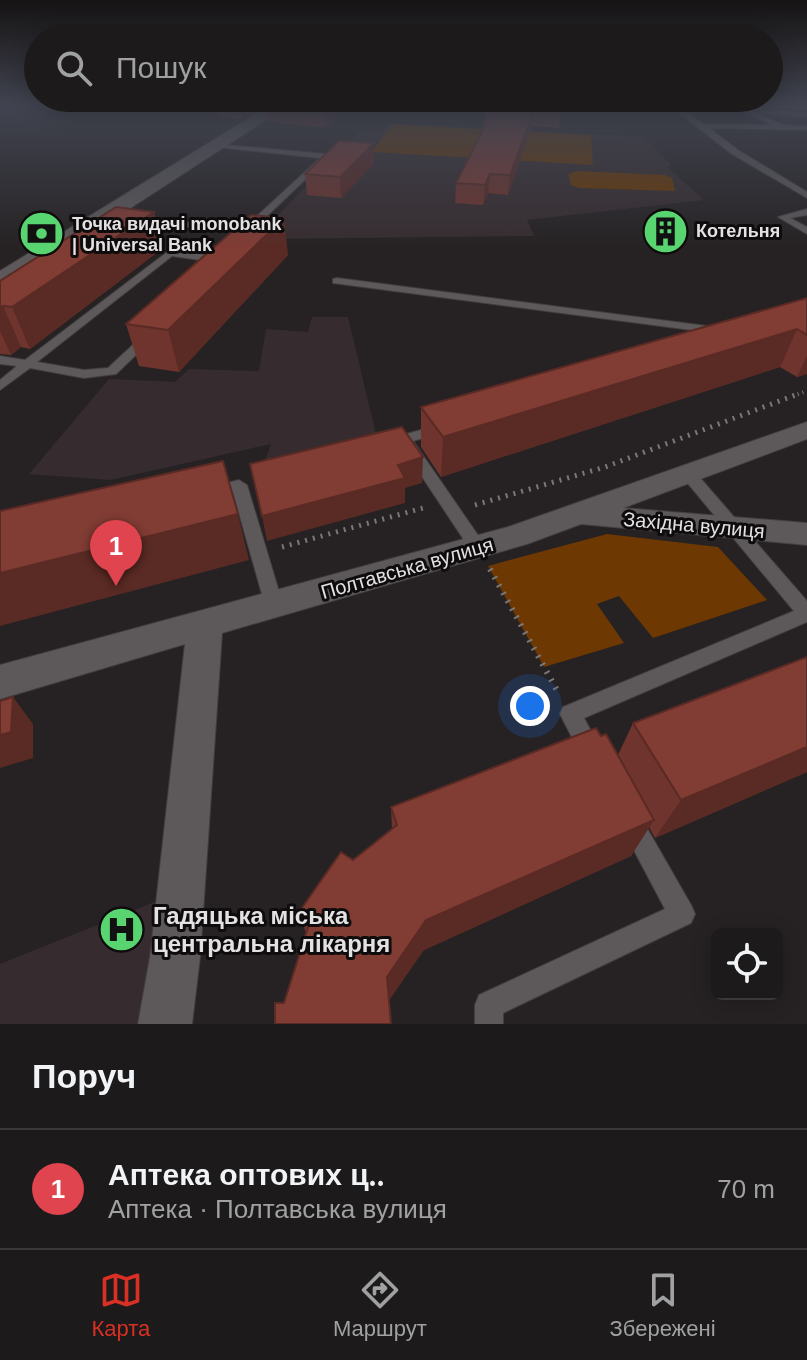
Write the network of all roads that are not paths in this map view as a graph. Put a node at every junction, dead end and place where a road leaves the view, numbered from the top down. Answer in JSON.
{"nodes":[{"id":1,"x":203,"y":154,"type":"edge"},
{"id":2,"x":304,"y":154,"type":"edge"},
{"id":3,"x":738,"y":154,"type":"edge"},
{"id":4,"x":807,"y":196,"type":"edge"},
{"id":5,"x":807,"y":212,"type":"edge"},
{"id":6,"x":131,"y":219,"type":"edge"},
{"id":7,"x":807,"y":231,"type":"edge"},
{"id":8,"x":337,"y":281,"type":"dead end"},
{"id":9,"x":0,"y":282,"type":"edge"},
{"id":10,"x":728,"y":331,"type":"edge"},
{"id":11,"x":743,"y":334,"type":"edge"},
{"id":12,"x":714,"y":343,"type":"edge"},
{"id":13,"x":0,"y":360,"type":"edge"},
{"id":14,"x":27,"y":364,"type":"junction"},
{"id":15,"x":0,"y":386,"type":"edge"},
{"id":16,"x":448,"y":426,"type":"edge"},
{"id":17,"x":807,"y":430,"type":"edge"},
{"id":18,"x":690,"y":476,"type":"junction"},
{"id":19,"x":194,"y":496,"type":"edge"},
{"id":20,"x":582,"y":515,"type":"junction"},
{"id":21,"x":739,"y":530,"type":"junction"},
{"id":22,"x":807,"y":534,"type":"edge"},
{"id":23,"x":478,"y":548,"type":"junction"},
{"id":24,"x":274,"y":605,"type":"junction"},
{"id":25,"x":205,"y":625,"type":"junction"},
{"id":26,"x":0,"y":682,"type":"edge"},
{"id":27,"x":600,"y":767,"type":"edge"},
{"id":28,"x":622,"y":807,"type":"edge"},
{"id":29,"x":165,"y":1024,"type":"edge"},
{"id":30,"x":489,"y":1024,"type":"edge"}],
"edges":[{"from":1,"to":9,"type":"street"},
{"from":2,"to":6,"type":"lane"},
{"from":3,"to":4,"type":"lane"},
{"from":5,"to":7,"type":"lane"},
{"from":8,"to":10,"type":"lane"},
{"from":11,"to":12,"type":"lane"},
{"from":13,"to":14,"type":"lane"},
{"from":14,"to":14,"type":"lane"},
{"from":14,"to":15,"type":"lane"},
{"from":16,"to":23,"type":"lane"},
{"from":17,"to":18,"type":"street","name":"Полтавська вулиця"},
{"from":18,"to":20,"type":"street","name":"Полтавська вулиця"},
{"from":18,"to":21,"type":"lane"},
{"from":19,"to":24,"type":"lane"},
{"from":20,"to":21,"type":"street","name":"Західна вулиця"},
{"from":20,"to":23,"type":"street","name":"Полтавська вулиця"},
{"from":21,"to":22,"type":"street","name":"Західна вулиця"},
{"from":21,"to":27,"type":"lane"},
{"from":23,"to":24,"type":"street","name":"Полтавська вулиця"},
{"from":24,"to":25,"type":"street","name":"Полтавська вулиця"},
{"from":25,"to":26,"type":"street","name":"Полтавська вулиця"},
{"from":25,"to":29,"type":"street"},
{"from":28,"to":30,"type":"lane"}]}
